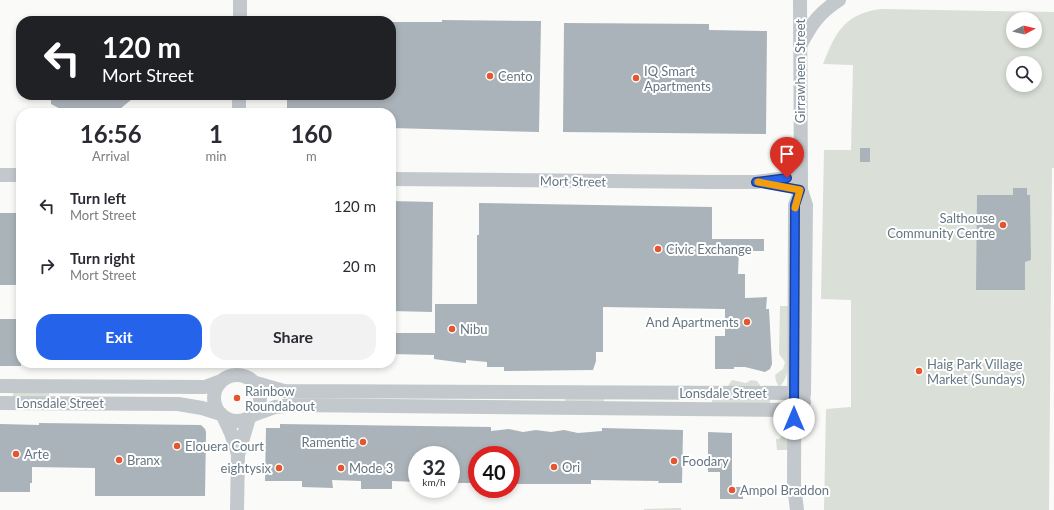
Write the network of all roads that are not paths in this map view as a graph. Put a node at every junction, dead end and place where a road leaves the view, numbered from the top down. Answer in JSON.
{"nodes":[{"id":1,"x":240,"y":0,"type":"edge"},
{"id":2,"x":800,"y":0,"type":"edge"},
{"id":3,"x":839,"y":0,"type":"edge"},
{"id":4,"x":240,"y":16,"type":"edge"},
{"id":5,"x":800,"y":44,"type":"junction"},
{"id":6,"x":0,"y":175,"type":"edge"},
{"id":7,"x":16,"y":175,"type":"edge"},
{"id":8,"x":801,"y":176,"type":"junction"},
{"id":9,"x":396,"y":179,"type":"edge"},
{"id":10,"x":756,"y":182,"type":"junction"},
{"id":11,"x":800,"y":190,"type":"junction"},
{"id":12,"x":228,"y":368,"type":"edge"},
{"id":13,"x":247,"y":368,"type":"edge"},
{"id":14,"x":222,"y":380,"type":"junction"},
{"id":15,"x":254,"y":382,"type":"junction"},
{"id":16,"x":0,"y":386,"type":"edge"},
{"id":17,"x":119,"y":386,"type":"junction"},
{"id":18,"x":365,"y":391,"type":"junction"},
{"id":19,"x":482,"y":392,"type":"junction"},
{"id":20,"x":594,"y":393,"type":"junction"},
{"id":21,"x":797,"y":402,"type":"junction"},
{"id":22,"x":0,"y":403,"type":"edge"},
{"id":23,"x":119,"y":404,"type":"junction"},
{"id":24,"x":365,"y":406,"type":"junction"},
{"id":25,"x":482,"y":407,"type":"junction"},
{"id":26,"x":594,"y":408,"type":"junction"},
{"id":27,"x":222,"y":415,"type":"junction"},
{"id":28,"x":251,"y":416,"type":"junction"},
{"id":29,"x":238,"y":455,"type":"junction"},
{"id":30,"x":797,"y":508,"type":"edge"},
{"id":31,"x":237,"y":510,"type":"edge"}],
"edges":[{"from":1,"to":4,"type":"street"},
{"from":2,"to":5,"type":"street","name":"Girrawheen Street"},
{"from":3,"to":5,"type":"street"},
{"from":5,"to":8,"type":"street","name":"Girrawheen Street"},
{"from":6,"to":7,"type":"street"},
{"from":8,"to":10,"type":"street","name":"Mort Street"},
{"from":8,"to":11,"type":"street","name":"Girrawheen Street"},
{"from":9,"to":10,"type":"street","name":"Mort Street"},
{"from":10,"to":11,"type":"street","name":"Mort Street"},
{"from":11,"to":21,"type":"street","name":"Girrawheen Street"},
{"from":12,"to":14,"type":"street"},
{"from":13,"to":15,"type":"street"},
{"from":14,"to":15,"type":"street"},
{"from":14,"to":17,"type":"street","name":"Lonsdale Street"},
{"from":14,"to":27,"type":"street"},
{"from":15,"to":18,"type":"street","name":"Lonsdale Street"},
{"from":15,"to":28,"type":"street"},
{"from":16,"to":17,"type":"street","name":"Lonsdale Street"},
{"from":17,"to":23,"type":"street","name":"Lonsdale Street"},
{"from":18,"to":19,"type":"street","name":"Lonsdale Street"},
{"from":18,"to":24,"type":"street"},
{"from":19,"to":20,"type":"street","name":"Lonsdale Street"},
{"from":19,"to":25,"type":"street"},
{"from":20,"to":21,"type":"street","name":"Lonsdale Street"},
{"from":20,"to":26,"type":"street"},
{"from":21,"to":26,"type":"street","name":"Lonsdale Street"},
{"from":21,"to":30,"type":"street","name":"Girrawheen Street"},
{"from":22,"to":23,"type":"street","name":"Lonsdale Street"},
{"from":23,"to":27,"type":"street","name":"Lonsdale Street"},
{"from":24,"to":25,"type":"street","name":"Lonsdale Street"},
{"from":24,"to":28,"type":"street","name":"Lonsdale Street"},
{"from":25,"to":26,"type":"street","name":"Lonsdale Street"},
{"from":27,"to":28,"type":"street"},
{"from":27,"to":29,"type":"street"},
{"from":28,"to":29,"type":"street"},
{"from":29,"to":31,"type":"street"}]}
